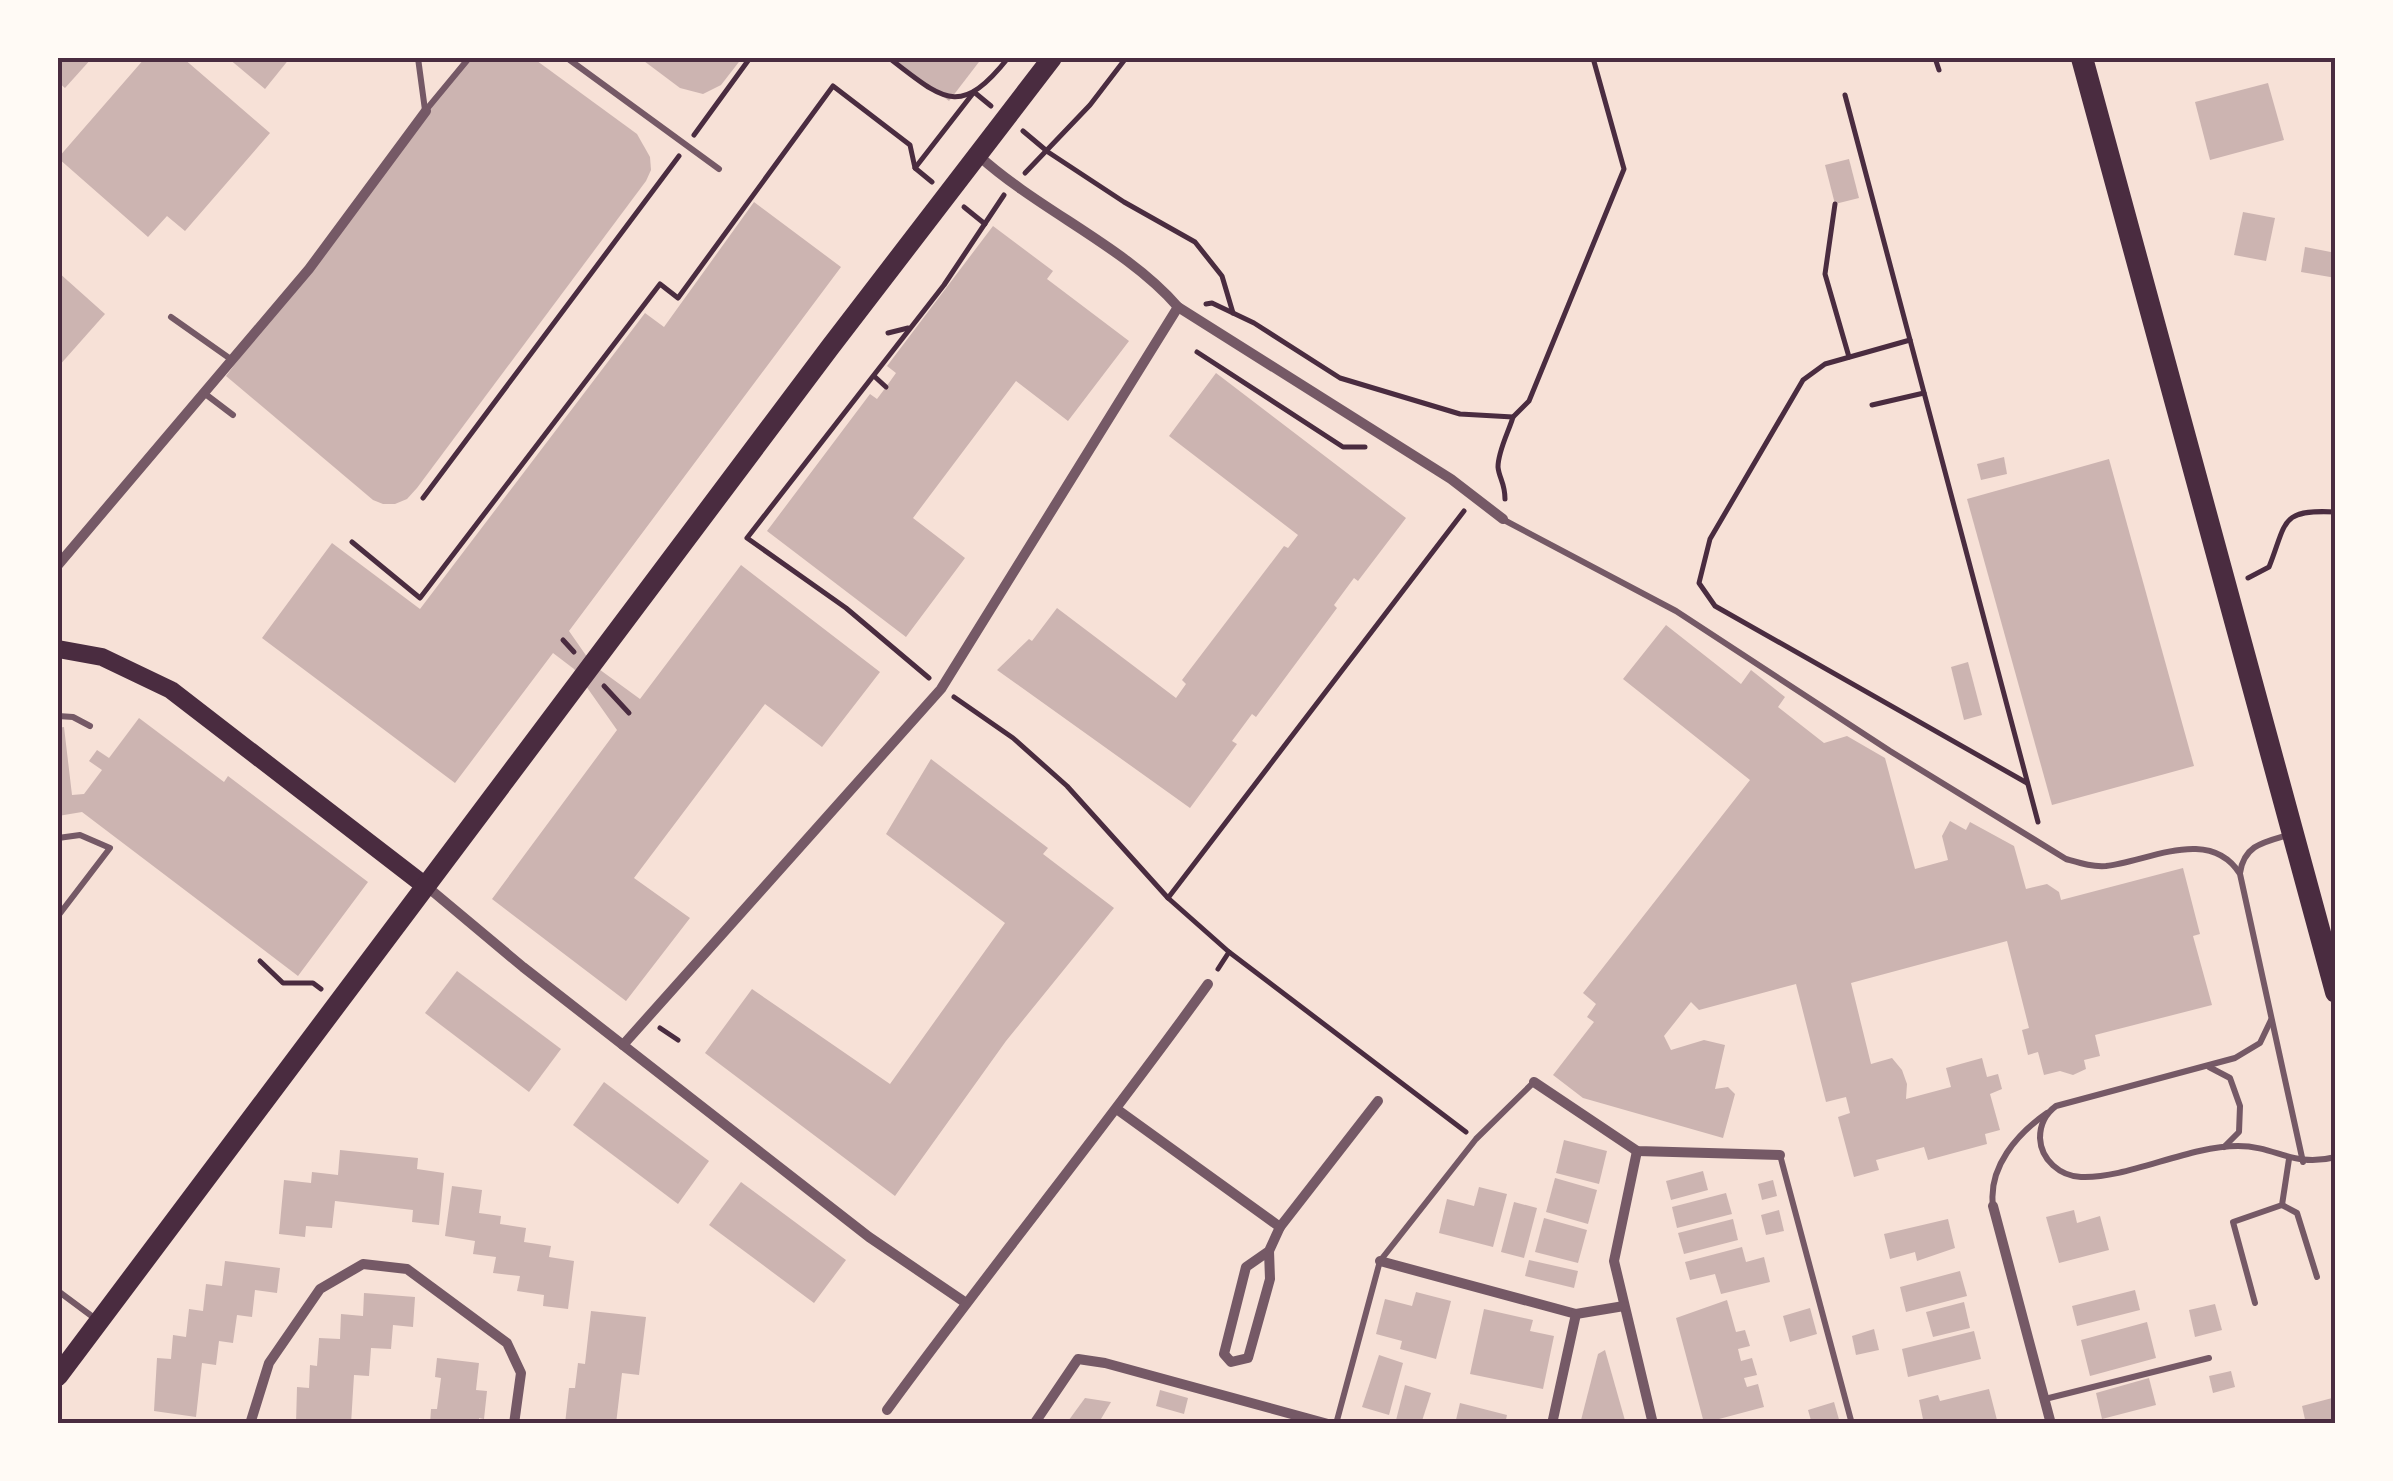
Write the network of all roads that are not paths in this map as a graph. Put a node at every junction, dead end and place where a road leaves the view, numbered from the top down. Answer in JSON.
{"nodes":[{"id":1,"x":418,"y":58,"type":"edge"},
{"id":2,"x":469,"y":58,"type":"edge"},
{"id":3,"x":567,"y":58,"type":"edge"},
{"id":4,"x":1052,"y":58,"type":"edge"},
{"id":5,"x":2082,"y":58,"type":"edge"},
{"id":6,"x":426,"y":112,"type":"junction"},
{"id":7,"x":979,"y":156,"type":"junction"},
{"id":8,"x":720,"y":169,"type":"dead end"},
{"id":9,"x":1178,"y":308,"type":"junction"},
{"id":10,"x":171,"y":318,"type":"dead end"},
{"id":11,"x":232,"y":360,"type":"junction"},
{"id":12,"x":204,"y":393,"type":"junction"},
{"id":13,"x":233,"y":415,"type":"dead end"},
{"id":14,"x":1503,"y":519,"type":"joint"},
{"id":15,"x":58,"y":565,"type":"edge"},
{"id":16,"x":58,"y":650,"type":"edge"},
{"id":17,"x":58,"y":716,"type":"edge"},
{"id":18,"x":90,"y":726,"type":"dead end"},
{"id":19,"x":2293,"y":834,"type":"junction"},
{"id":20,"x":58,"y":838,"type":"edge"},
{"id":21,"x":2240,"y":874,"type":"junction"},
{"id":22,"x":424,"y":885,"type":"junction"},
{"id":23,"x":58,"y":916,"type":"edge"},
{"id":24,"x":1208,"y":984,"type":"dead end"},
{"id":25,"x":2336,"y":992,"type":"edge"},
{"id":26,"x":2272,"y":1018,"type":"junction"},
{"id":27,"x":622,"y":1045,"type":"junction"},
{"id":28,"x":2204,"y":1066,"type":"junction"},
{"id":29,"x":1534,"y":1082,"type":"joint"},
{"id":30,"x":1378,"y":1101,"type":"dead end"},
{"id":31,"x":1118,"y":1110,"type":"junction"},
{"id":32,"x":2047,"y":1112,"type":"junction"},
{"id":33,"x":2223,"y":1148,"type":"junction"},
{"id":34,"x":1636,"y":1151,"type":"junction"},
{"id":35,"x":1780,"y":1155,"type":"joint"},
{"id":36,"x":2336,"y":1157,"type":"edge"},
{"id":37,"x":2289,"y":1159,"type":"junction"},
{"id":38,"x":2304,"y":1162,"type":"junction"},
{"id":39,"x":2282,"y":1205,"type":"junction"},
{"id":40,"x":1993,"y":1206,"type":"joint"},
{"id":41,"x":1280,"y":1228,"type":"junction"},
{"id":42,"x":1268,"y":1251,"type":"junction"},
{"id":43,"x":1380,"y":1261,"type":"junction"},
{"id":44,"x":2317,"y":1277,"type":"dead end"},
{"id":45,"x":58,"y":1291,"type":"edge"},
{"id":46,"x":966,"y":1303,"type":"junction"},
{"id":47,"x":2255,"y":1303,"type":"dead end"},
{"id":48,"x":1624,"y":1306,"type":"junction"},
{"id":49,"x":1576,"y":1314,"type":"junction"},
{"id":50,"x":98,"y":1322,"type":"junction"},
{"id":51,"x":2209,"y":1358,"type":"dead end"},
{"id":52,"x":58,"y":1376,"type":"edge"},
{"id":53,"x":2044,"y":1399,"type":"junction"},
{"id":54,"x":888,"y":1410,"type":"dead end"},
{"id":55,"x":250,"y":1424,"type":"edge"},
{"id":56,"x":514,"y":1424,"type":"edge"},
{"id":57,"x":1034,"y":1424,"type":"edge"},
{"id":58,"x":1328,"y":1424,"type":"edge"},
{"id":59,"x":1336,"y":1424,"type":"edge"},
{"id":60,"x":1552,"y":1424,"type":"edge"},
{"id":61,"x":1653,"y":1424,"type":"edge"},
{"id":62,"x":1852,"y":1424,"type":"edge"},
{"id":63,"x":2050,"y":1424,"type":"edge"}],
"edges":[{"from":1,"to":6,"type":"lane"},
{"from":2,"to":6,"type":"lane"},
{"from":3,"to":8,"type":"lane"},
{"from":4,"to":7,"type":"main road"},
{"from":5,"to":19,"type":"highway"},
{"from":6,"to":11,"type":"street"},
{"from":7,"to":9,"type":"street"},
{"from":7,"to":22,"type":"main road"},
{"from":9,"to":14,"type":"street"},
{"from":9,"to":27,"type":"street"},
{"from":10,"to":11,"type":"lane"},
{"from":11,"to":12,"type":"street"},
{"from":12,"to":13,"type":"lane"},
{"from":12,"to":15,"type":"street"},
{"from":14,"to":21,"type":"lane"},
{"from":16,"to":22,"type":"main road"},
{"from":17,"to":18,"type":"lane"},
{"from":19,"to":21,"type":"lane"},
{"from":19,"to":25,"type":"highway"},
{"from":20,"to":23,"type":"lane"},
{"from":21,"to":26,"type":"lane"},
{"from":22,"to":27,"type":"street"},
{"from":22,"to":50,"type":"main road"},
{"from":24,"to":31,"type":"street"},
{"from":26,"to":28,"type":"lane"},
{"from":26,"to":38,"type":"lane"},
{"from":27,"to":46,"type":"street"},
{"from":28,"to":32,"type":"lane"},
{"from":28,"to":33,"type":"lane"},
{"from":29,"to":34,"type":"street"},
{"from":29,"to":43,"type":"lane"},
{"from":30,"to":41,"type":"street"},
{"from":31,"to":41,"type":"street"},
{"from":31,"to":46,"type":"street"},
{"from":32,"to":33,"type":"lane"},
{"from":32,"to":40,"type":"lane"},
{"from":33,"to":37,"type":"lane"},
{"from":34,"to":35,"type":"street"},
{"from":34,"to":48,"type":"street"},
{"from":35,"to":62,"type":"lane"},
{"from":36,"to":38,"type":"lane"},
{"from":37,"to":38,"type":"lane"},
{"from":37,"to":39,"type":"lane"},
{"from":39,"to":44,"type":"lane"},
{"from":39,"to":47,"type":"lane"},
{"from":40,"to":53,"type":"street"},
{"from":41,"to":42,"type":"street"},
{"from":42,"to":42,"type":"street"},
{"from":43,"to":49,"type":"street"},
{"from":43,"to":59,"type":"lane"},
{"from":45,"to":50,"type":"lane"},
{"from":46,"to":54,"type":"street"},
{"from":48,"to":49,"type":"street"},
{"from":48,"to":61,"type":"street"},
{"from":49,"to":60,"type":"street"},
{"from":50,"to":52,"type":"main road"},
{"from":51,"to":53,"type":"lane"},
{"from":53,"to":63,"type":"street"},
{"from":55,"to":56,"type":"street"},
{"from":57,"to":58,"type":"street"}]}
